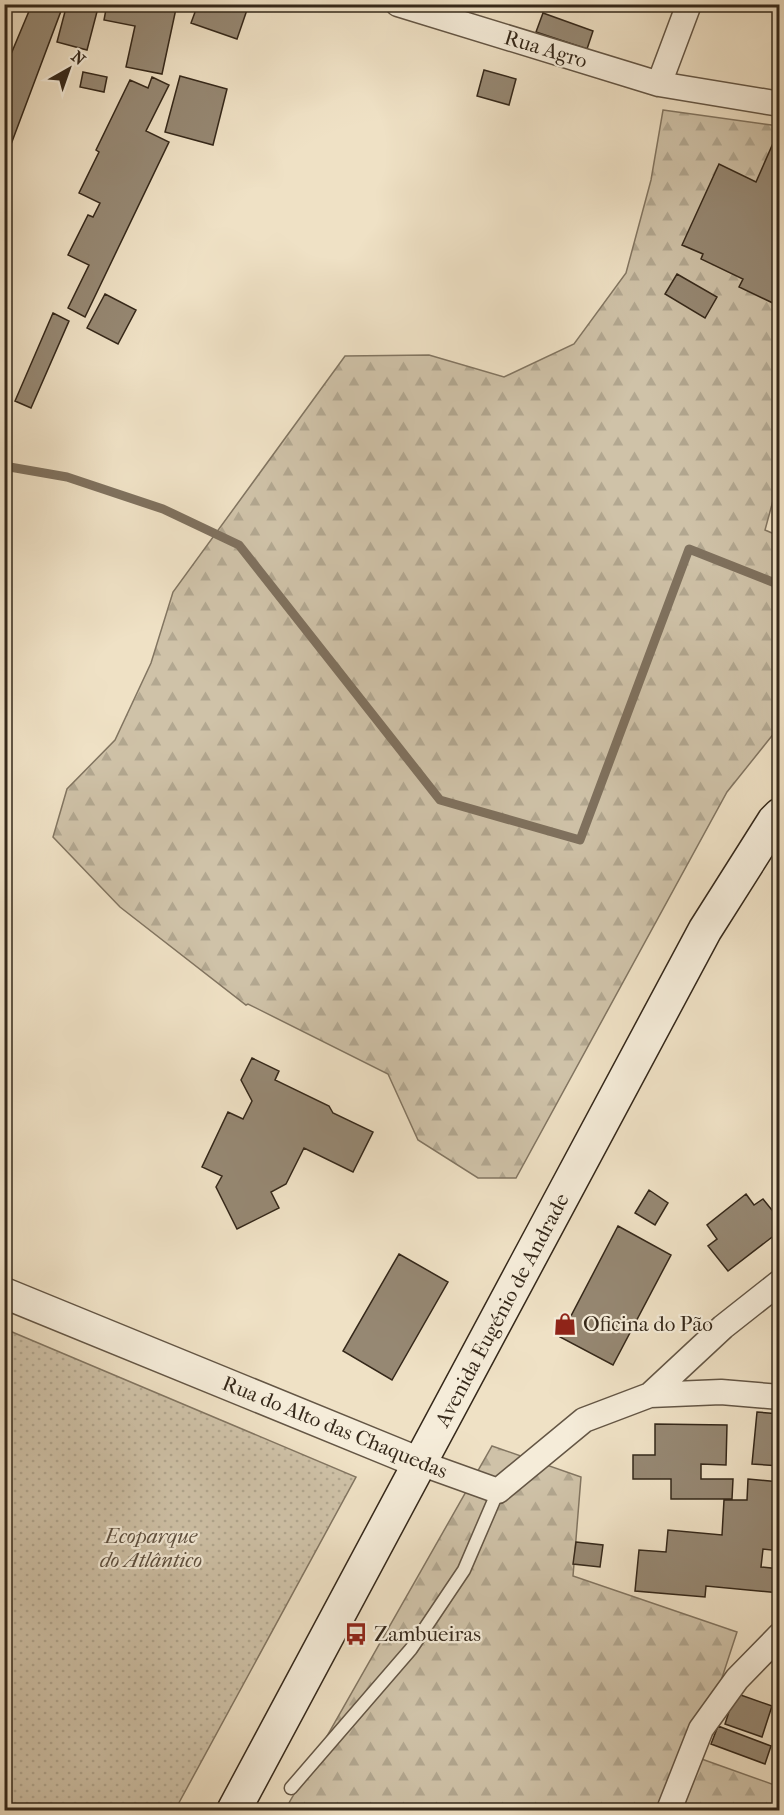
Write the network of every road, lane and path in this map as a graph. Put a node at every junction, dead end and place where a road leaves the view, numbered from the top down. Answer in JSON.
{"nodes":[{"id":1,"x":398,"y":4,"type":"edge"},
{"id":2,"x":689,"y":4,"type":"edge"},
{"id":3,"x":659,"y":84,"type":"junction"},
{"id":4,"x":780,"y":104,"type":"edge"},
{"id":5,"x":780,"y":815,"type":"edge"},
{"id":6,"x":780,"y":1282,"type":"edge"},
{"id":7,"x":4,"y":1293,"type":"edge"},
{"id":8,"x":650,"y":1395,"type":"junction"},
{"id":9,"x":780,"y":1397,"type":"edge"},
{"id":10,"x":420,"y":1463,"type":"junction"},
{"id":11,"x":498,"y":1491,"type":"junction"},
{"id":12,"x":780,"y":1635,"type":"edge"},
{"id":13,"x":291,"y":1788,"type":"dead end"},
{"id":14,"x":234,"y":1810,"type":"edge"},
{"id":15,"x":669,"y":1810,"type":"edge"}],
"edges":[{"from":1,"to":3,"type":"street","name":"Rua Agro"},
{"from":2,"to":3,"type":"street"},
{"from":3,"to":4,"type":"street","name":"Rua Agro"},
{"from":5,"to":10,"type":"main road","name":"Avenida Eugénio de Andrade"},
{"from":6,"to":8,"type":"street"},
{"from":7,"to":10,"type":"street","name":"Rua do Alto das Chaquedas"},
{"from":8,"to":9,"type":"street"},
{"from":8,"to":11,"type":"street"},
{"from":10,"to":11,"type":"street","name":"Rua do Alto das Chaquedas"},
{"from":10,"to":14,"type":"main road","name":"Avenida Eugénio de Andrade"},
{"from":11,"to":13,"type":"lane"},
{"from":12,"to":15,"type":"street"}]}
